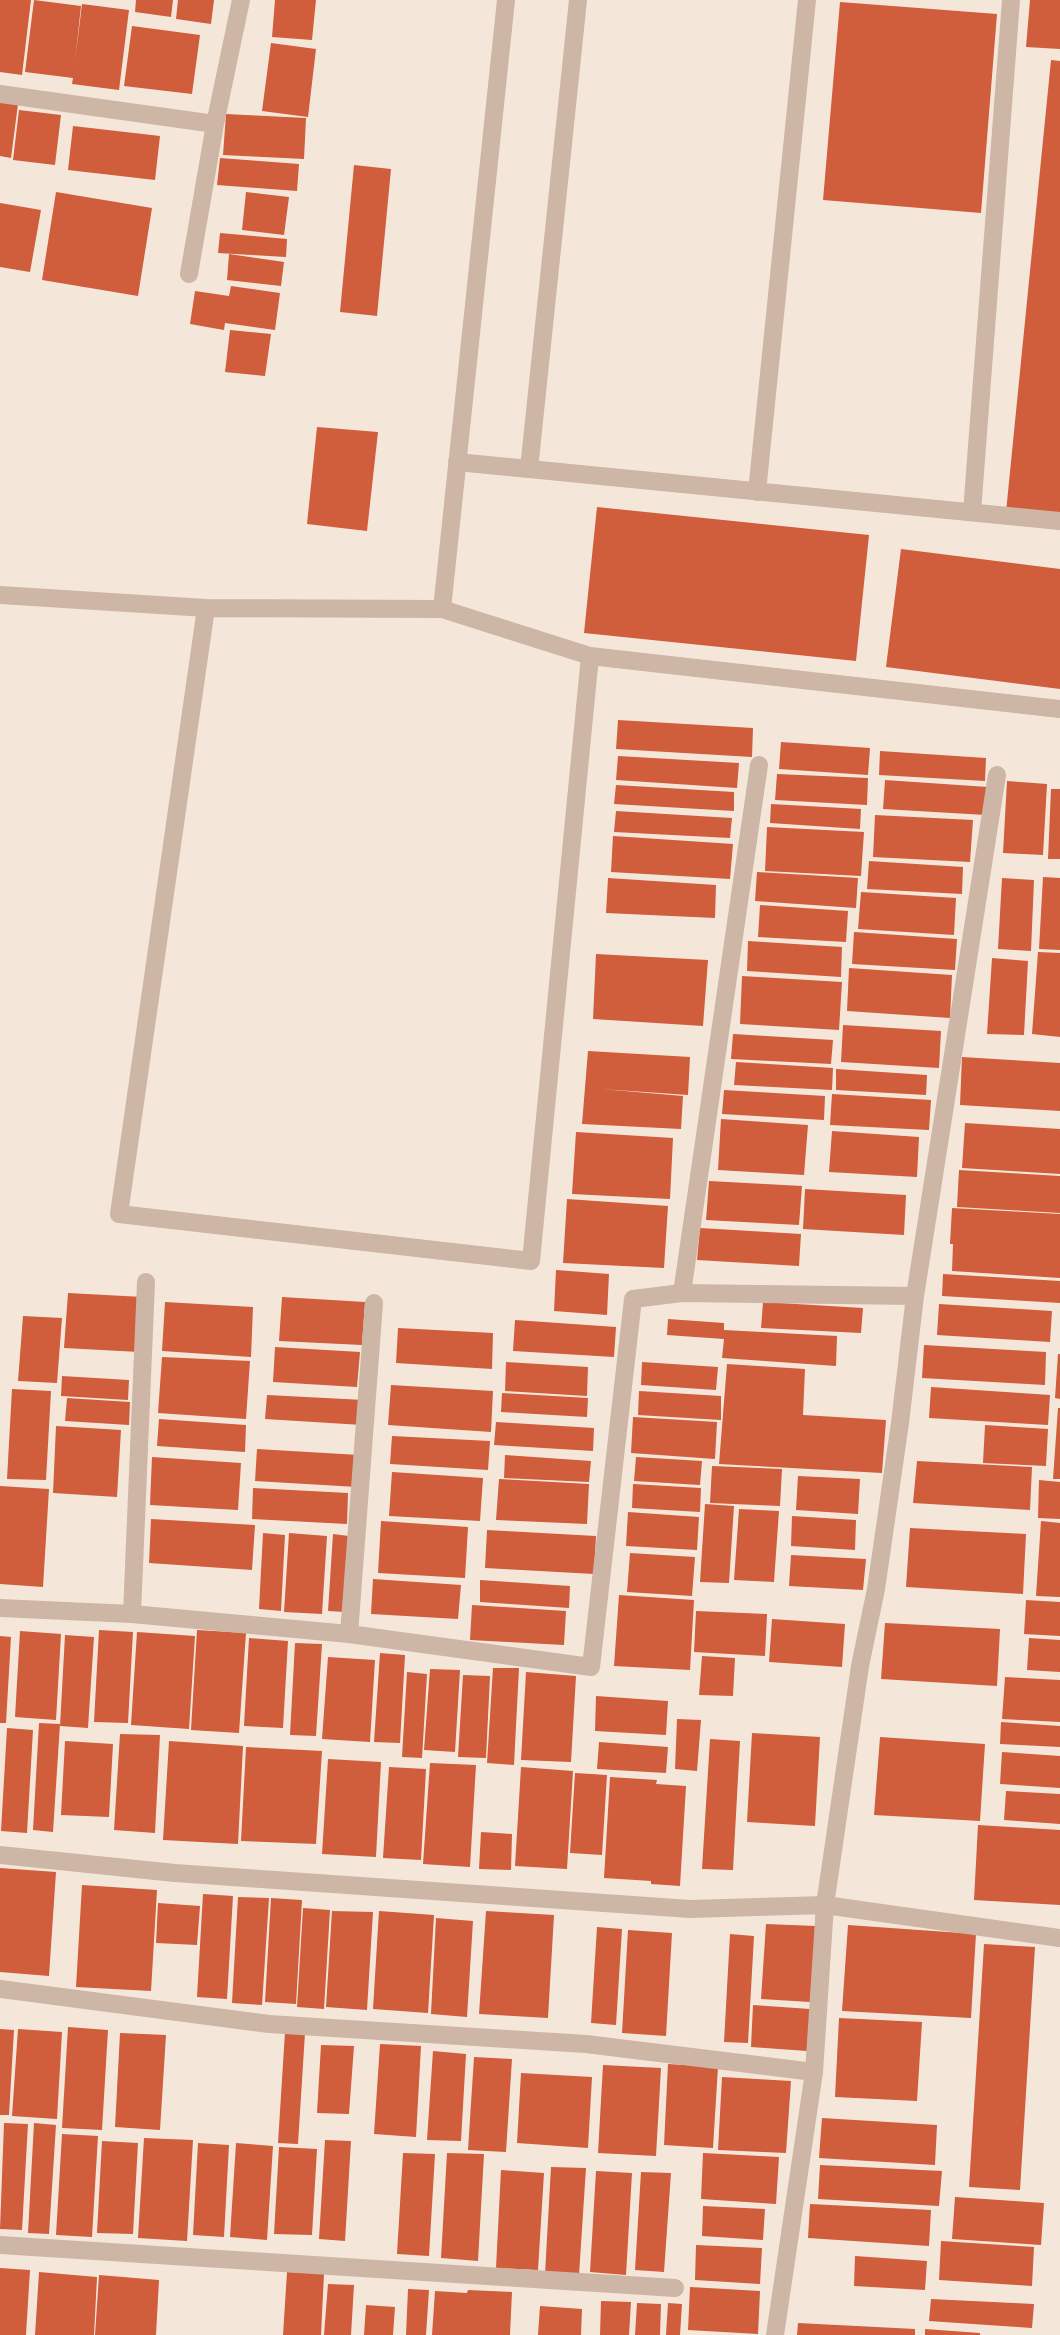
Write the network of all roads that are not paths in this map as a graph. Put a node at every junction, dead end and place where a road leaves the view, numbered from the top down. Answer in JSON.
{"nodes":[{"id":1,"x":241,"y":0,"type":"edge"},
{"id":2,"x":506,"y":0,"type":"edge"},
{"id":3,"x":578,"y":0,"type":"edge"},
{"id":4,"x":807,"y":0,"type":"edge"},
{"id":5,"x":1011,"y":0,"type":"edge"},
{"id":6,"x":0,"y":94,"type":"edge"},
{"id":7,"x":215,"y":124,"type":"junction"},
{"id":8,"x":188,"y":274,"type":"dead end"},
{"id":9,"x":457,"y":462,"type":"junction"},
{"id":10,"x":529,"y":469,"type":"junction"},
{"id":11,"x":757,"y":492,"type":"junction"},
{"id":12,"x":972,"y":512,"type":"junction"},
{"id":13,"x":1060,"y":521,"type":"edge"},
{"id":14,"x":0,"y":595,"type":"edge"},
{"id":15,"x":206,"y":608,"type":"junction"},
{"id":16,"x":442,"y":609,"type":"junction"},
{"id":17,"x":590,"y":656,"type":"junction"},
{"id":18,"x":1060,"y":709,"type":"edge"},
{"id":19,"x":759,"y":765,"type":"dead end"},
{"id":20,"x":997,"y":775,"type":"dead end"},
{"id":21,"x":146,"y":1282,"type":"dead end"},
{"id":22,"x":682,"y":1293,"type":"junction"},
{"id":23,"x":915,"y":1296,"type":"junction"},
{"id":24,"x":374,"y":1303,"type":"dead end"},
{"id":25,"x":0,"y":1608,"type":"edge"},
{"id":26,"x":132,"y":1615,"type":"junction"},
{"id":27,"x":349,"y":1634,"type":"junction"},
{"id":28,"x":0,"y":1855,"type":"edge"},
{"id":29,"x":825,"y":1905,"type":"junction"},
{"id":30,"x":1060,"y":1938,"type":"edge"},
{"id":31,"x":0,"y":1989,"type":"edge"},
{"id":32,"x":814,"y":2071,"type":"junction"},
{"id":33,"x":0,"y":2245,"type":"edge"},
{"id":34,"x":675,"y":2288,"type":"dead end"},
{"id":35,"x":775,"y":2335,"type":"edge"}],
"edges":[{"from":1,"to":7,"type":"street"},
{"from":2,"to":9,"type":"street"},
{"from":3,"to":10,"type":"street"},
{"from":4,"to":11,"type":"street"},
{"from":5,"to":12,"type":"street"},
{"from":6,"to":7,"type":"street"},
{"from":7,"to":8,"type":"street"},
{"from":9,"to":10,"type":"street"},
{"from":9,"to":16,"type":"street"},
{"from":10,"to":11,"type":"street"},
{"from":11,"to":12,"type":"street"},
{"from":12,"to":13,"type":"street"},
{"from":14,"to":15,"type":"street"},
{"from":15,"to":16,"type":"street"},
{"from":15,"to":17,"type":"street"},
{"from":16,"to":17,"type":"street"},
{"from":17,"to":18,"type":"street"},
{"from":19,"to":22,"type":"street"},
{"from":20,"to":23,"type":"street"},
{"from":21,"to":26,"type":"street"},
{"from":22,"to":23,"type":"street"},
{"from":22,"to":27,"type":"street"},
{"from":23,"to":29,"type":"street"},
{"from":24,"to":27,"type":"street"},
{"from":25,"to":26,"type":"street"},
{"from":26,"to":27,"type":"street"},
{"from":28,"to":29,"type":"street"},
{"from":29,"to":30,"type":"street"},
{"from":29,"to":32,"type":"street"},
{"from":31,"to":32,"type":"street"},
{"from":32,"to":35,"type":"street"},
{"from":33,"to":34,"type":"street"}]}
